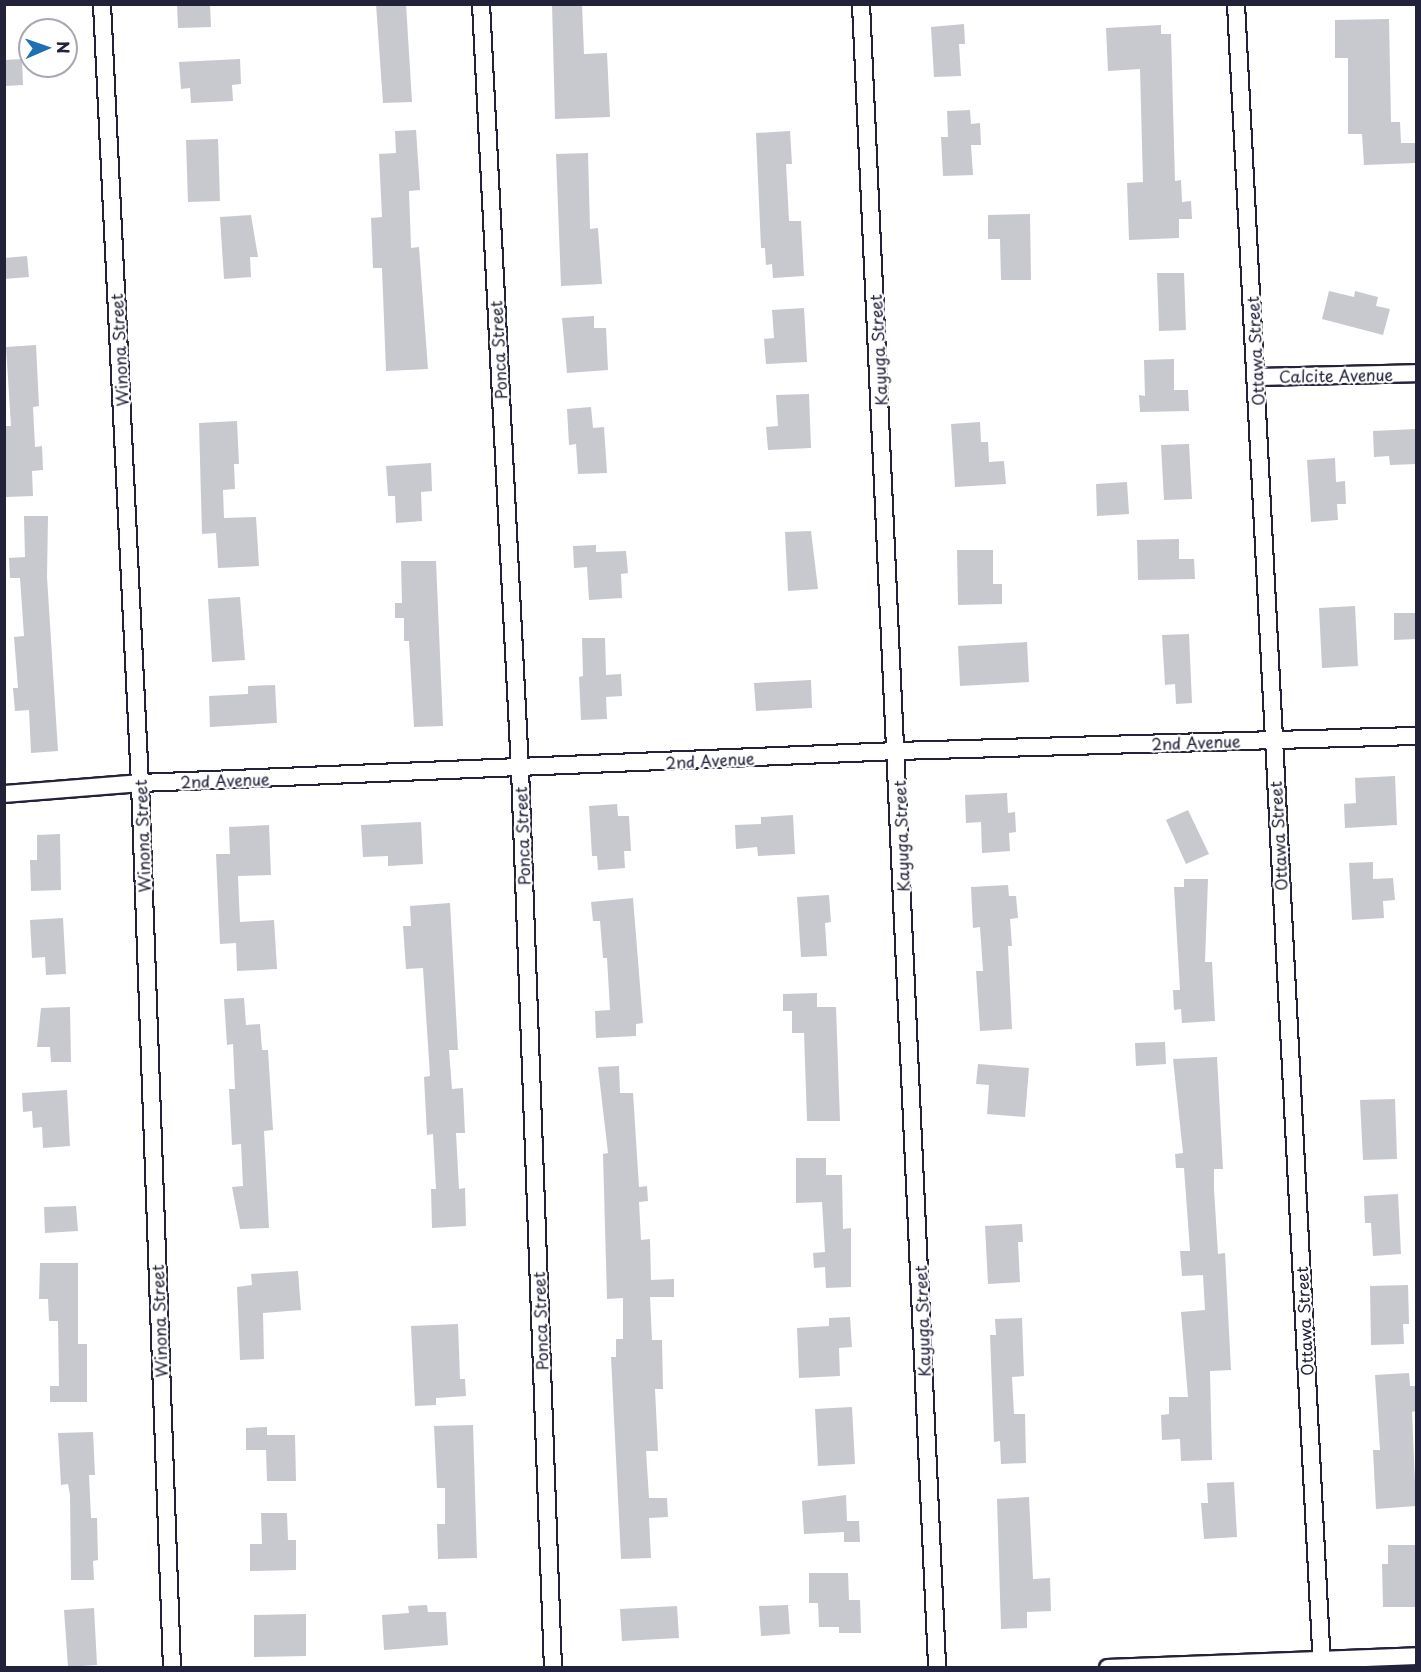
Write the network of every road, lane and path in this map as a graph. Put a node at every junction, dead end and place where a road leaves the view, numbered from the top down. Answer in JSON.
{"nodes":[{"id":1,"x":102,"y":4,"type":"edge"},
{"id":2,"x":481,"y":4,"type":"edge"},
{"id":3,"x":861,"y":4,"type":"edge"},
{"id":4,"x":1236,"y":4,"type":"edge"},
{"id":5,"x":1416,"y":373,"type":"edge"},
{"id":6,"x":1256,"y":377,"type":"junction"},
{"id":7,"x":1416,"y":736,"type":"edge"},
{"id":8,"x":1272,"y":740,"type":"junction"},
{"id":9,"x":897,"y":751,"type":"junction"},
{"id":10,"x":520,"y":769,"type":"junction"},
{"id":11,"x":140,"y":783,"type":"junction"},
{"id":12,"x":4,"y":795,"type":"edge"},
{"id":13,"x":1416,"y":1656,"type":"edge"},
{"id":14,"x":1322,"y":1665,"type":"edge"},
{"id":15,"x":172,"y":1668,"type":"edge"},
{"id":16,"x":553,"y":1668,"type":"edge"},
{"id":17,"x":937,"y":1668,"type":"edge"},
{"id":18,"x":1108,"y":1668,"type":"edge"}],
"edges":[{"from":1,"to":11,"type":"street","name":"Winona Street"},
{"from":2,"to":10,"type":"street","name":"Ponca Street"},
{"from":3,"to":9,"type":"street","name":"Kayuga Street"},
{"from":4,"to":6,"type":"street","name":"Ottawa Street"},
{"from":5,"to":6,"type":"street","name":"Calcite Avenue"},
{"from":6,"to":8,"type":"street","name":"Ottawa Street"},
{"from":7,"to":8,"type":"street","name":"2nd Avenue"},
{"from":8,"to":9,"type":"street","name":"2nd Avenue"},
{"from":8,"to":14,"type":"street","name":"Ottawa Street"},
{"from":9,"to":10,"type":"street","name":"2nd Avenue"},
{"from":9,"to":17,"type":"street","name":"Kayuga Street"},
{"from":10,"to":11,"type":"street","name":"2nd Avenue"},
{"from":10,"to":16,"type":"street","name":"Ponca Street"},
{"from":11,"to":12,"type":"street","name":"2nd Avenue"},
{"from":11,"to":15,"type":"street","name":"Winona Street"},
{"from":13,"to":14,"type":"street"},
{"from":14,"to":18,"type":"street"}]}
